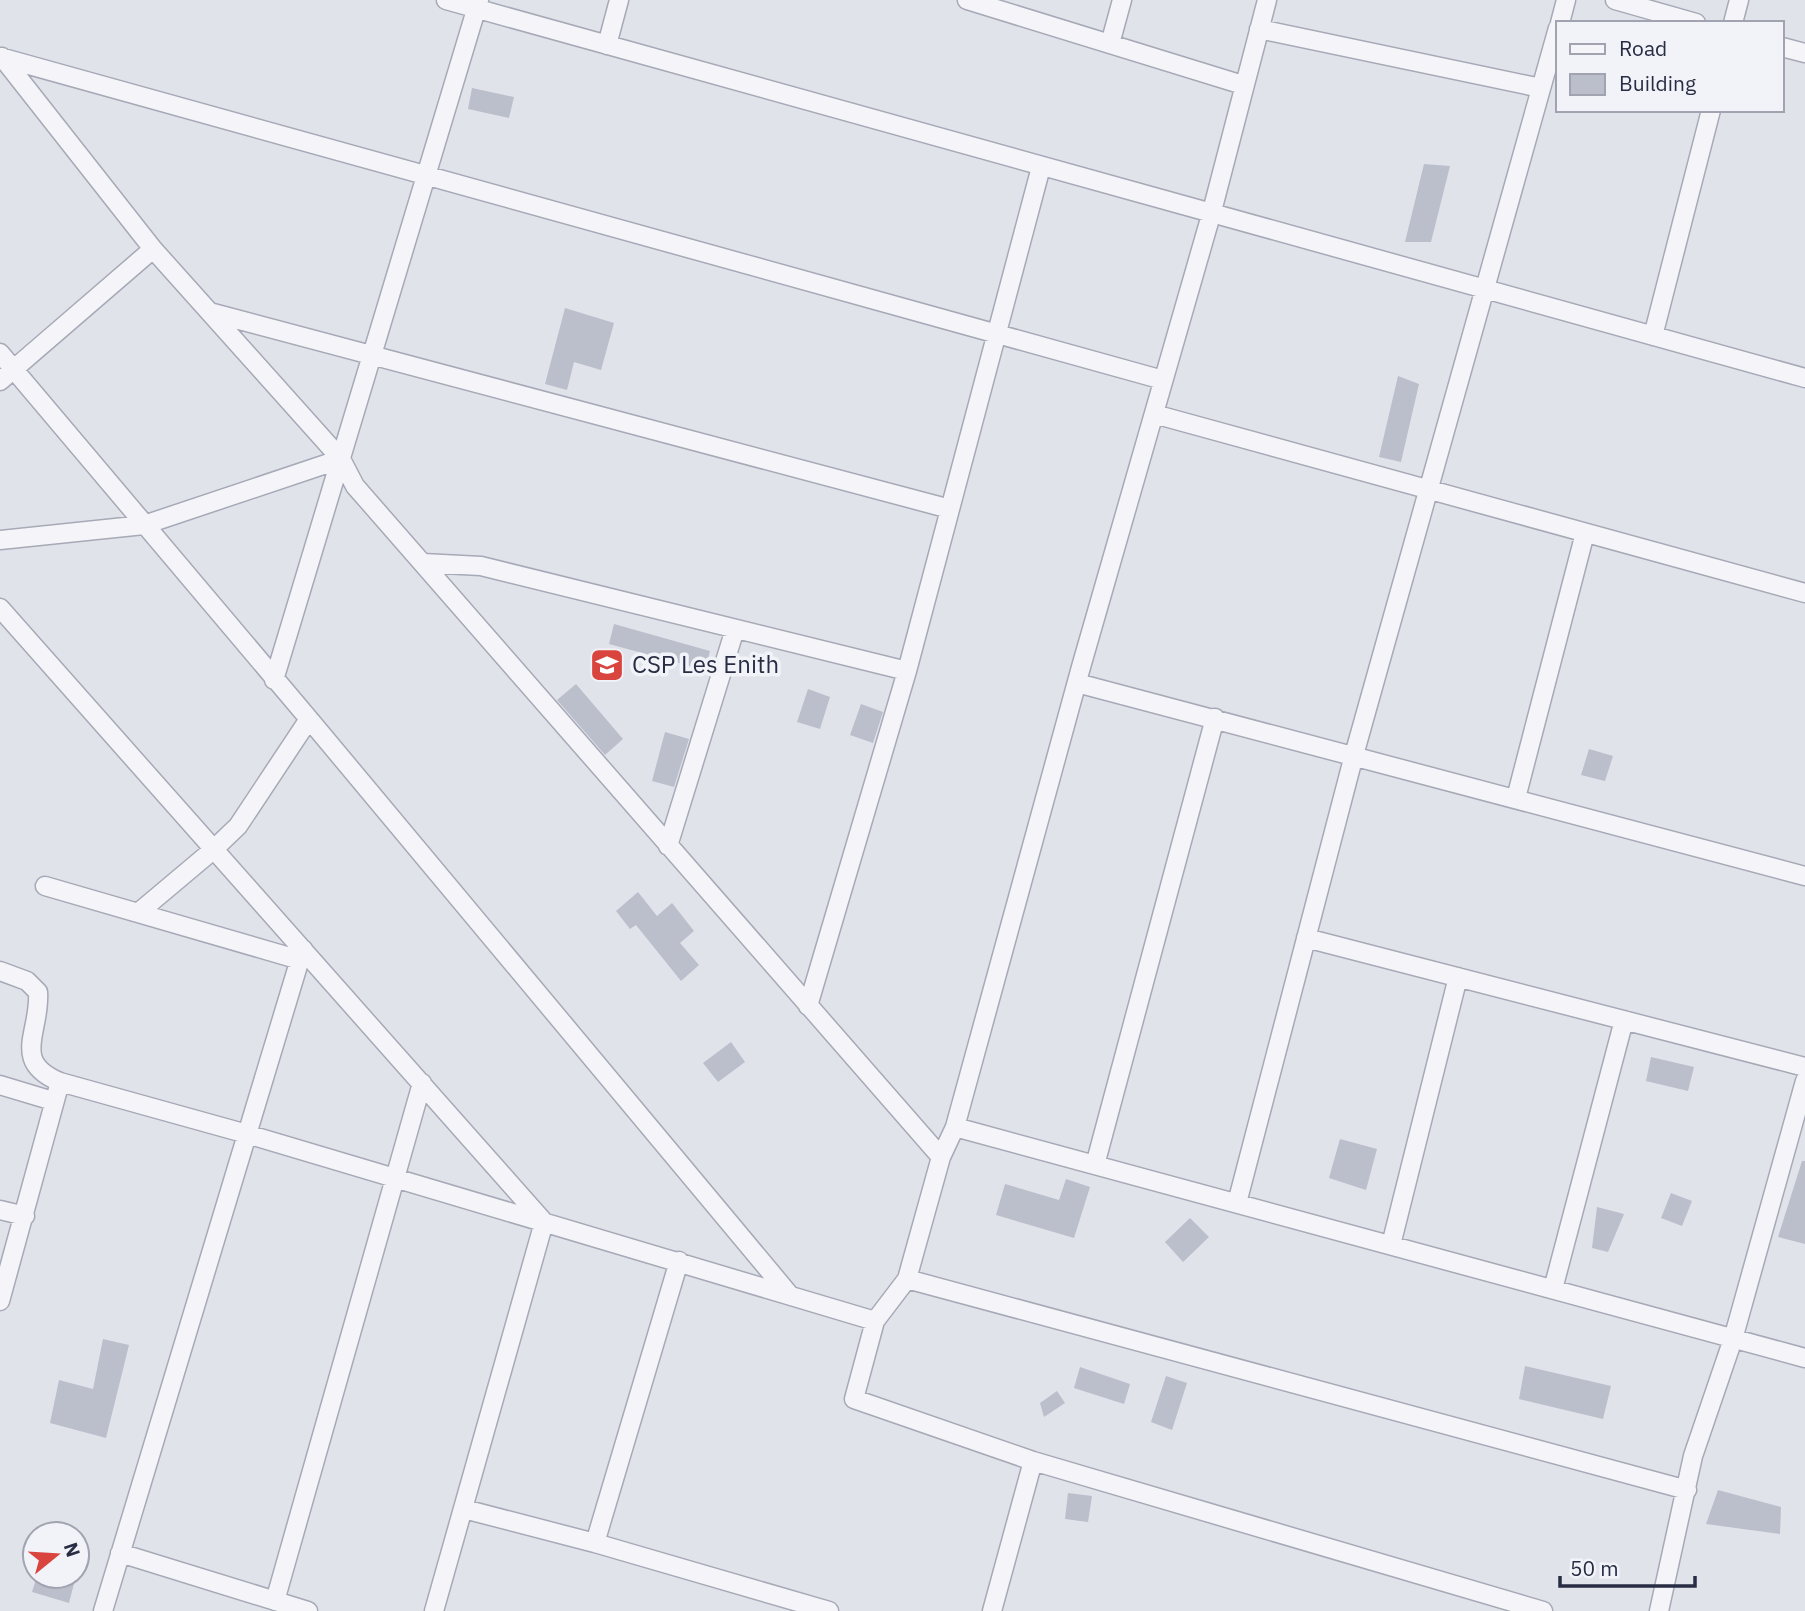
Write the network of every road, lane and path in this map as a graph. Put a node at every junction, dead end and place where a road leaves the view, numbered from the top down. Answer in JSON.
{"nodes":[{"id":1,"x":446,"y":0,"type":"edge"},
{"id":2,"x":619,"y":0,"type":"edge"},
{"id":3,"x":967,"y":0,"type":"edge"},
{"id":4,"x":1122,"y":0,"type":"edge"},
{"id":5,"x":1267,"y":0,"type":"edge"},
{"id":6,"x":1566,"y":0,"type":"edge"},
{"id":7,"x":1615,"y":0,"type":"edge"},
{"id":8,"x":1739,"y":0,"type":"edge"},
{"id":9,"x":477,"y":4,"type":"edge"},
{"id":10,"x":1000,"y":5,"type":"edge"},
{"id":11,"x":1561,"y":21,"type":"edge"},
{"id":12,"x":1689,"y":21,"type":"edge"},
{"id":13,"x":1734,"y":21,"type":"edge"},
{"id":14,"x":1259,"y":29,"type":"junction"},
{"id":15,"x":1556,"y":35,"type":"edge"},
{"id":16,"x":1110,"y":44,"type":"junction"},
{"id":17,"x":607,"y":46,"type":"junction"},
{"id":18,"x":1784,"y":48,"type":"edge"},
{"id":19,"x":1805,"y":53,"type":"edge"},
{"id":20,"x":1,"y":57,"type":"edge"},
{"id":21,"x":1243,"y":85,"type":"junction"},
{"id":22,"x":1541,"y":88,"type":"junction"},
{"id":23,"x":1710,"y":112,"type":"edge"},
{"id":24,"x":1041,"y":167,"type":"junction"},
{"id":25,"x":426,"y":176,"type":"junction"},
{"id":26,"x":1211,"y":215,"type":"junction"},
{"id":27,"x":153,"y":249,"type":"junction"},
{"id":28,"x":1485,"y":290,"type":"junction"},
{"id":29,"x":213,"y":313,"type":"junction"},
{"id":30,"x":996,"y":334,"type":"junction"},
{"id":31,"x":1653,"y":336,"type":"junction"},
{"id":32,"x":0,"y":353,"type":"edge"},
{"id":33,"x":373,"y":356,"type":"junction"},
{"id":34,"x":7,"y":375,"type":"edge"},
{"id":35,"x":1805,"y":378,"type":"edge"},
{"id":36,"x":1163,"y":380,"type":"junction"},
{"id":37,"x":1154,"y":414,"type":"junction"},
{"id":38,"x":341,"y":458,"type":"junction"},
{"id":39,"x":1429,"y":490,"type":"junction"},
{"id":40,"x":950,"y":509,"type":"junction"},
{"id":41,"x":144,"y":525,"type":"junction"},
{"id":42,"x":1586,"y":533,"type":"junction"},
{"id":43,"x":0,"y":540,"type":"edge"},
{"id":44,"x":423,"y":563,"type":"junction"},
{"id":45,"x":1805,"y":593,"type":"edge"},
{"id":46,"x":0,"y":608,"type":"edge"},
{"id":47,"x":736,"y":629,"type":"junction"},
{"id":48,"x":907,"y":671,"type":"junction"},
{"id":49,"x":274,"y":680,"type":"junction"},
{"id":50,"x":1077,"y":683,"type":"junction"},
{"id":51,"x":1214,"y":718,"type":"junction"},
{"id":52,"x":309,"y":719,"type":"junction"},
{"id":53,"x":1354,"y":755,"type":"junction"},
{"id":54,"x":1516,"y":798,"type":"junction"},
{"id":55,"x":668,"y":846,"type":"junction"},
{"id":56,"x":213,"y":850,"type":"junction"},
{"id":57,"x":1805,"y":876,"type":"edge"},
{"id":58,"x":45,"y":886,"type":"dead end"},
{"id":59,"x":138,"y":913,"type":"junction"},
{"id":60,"x":1306,"y":938,"type":"junction"},
{"id":61,"x":302,"y":955,"type":"junction"},
{"id":62,"x":0,"y":971,"type":"edge"},
{"id":63,"x":1458,"y":977,"type":"junction"},
{"id":64,"x":807,"y":1006,"type":"junction"},
{"id":65,"x":1624,"y":1020,"type":"junction"},
{"id":66,"x":1805,"y":1067,"type":"edge"},
{"id":67,"x":1805,"y":1081,"type":"edge"},
{"id":68,"x":60,"y":1082,"type":"junction"},
{"id":69,"x":422,"y":1083,"type":"junction"},
{"id":70,"x":0,"y":1085,"type":"edge"},
{"id":71,"x":53,"y":1101,"type":"junction"},
{"id":72,"x":955,"y":1127,"type":"junction"},
{"id":73,"x":247,"y":1134,"type":"junction"},
{"id":74,"x":941,"y":1157,"type":"junction"},
{"id":75,"x":1095,"y":1165,"type":"junction"},
{"id":76,"x":395,"y":1178,"type":"junction"},
{"id":77,"x":1237,"y":1203,"type":"junction"},
{"id":78,"x":0,"y":1210,"type":"edge"},
{"id":79,"x":25,"y":1216,"type":"junction"},
{"id":80,"x":544,"y":1222,"type":"junction"},
{"id":81,"x":1391,"y":1245,"type":"junction"},
{"id":82,"x":679,"y":1261,"type":"junction"},
{"id":83,"x":907,"y":1279,"type":"junction"},
{"id":84,"x":1553,"y":1289,"type":"junction"},
{"id":85,"x":788,"y":1293,"type":"junction"},
{"id":86,"x":0,"y":1301,"type":"edge"},
{"id":87,"x":875,"y":1321,"type":"junction"},
{"id":88,"x":1733,"y":1339,"type":"junction"},
{"id":89,"x":1805,"y":1358,"type":"edge"},
{"id":90,"x":1033,"y":1461,"type":"junction"},
{"id":91,"x":1687,"y":1490,"type":"junction"},
{"id":92,"x":464,"y":1509,"type":"junction"},
{"id":93,"x":595,"y":1543,"type":"junction"},
{"id":94,"x":120,"y":1553,"type":"junction"},
{"id":95,"x":275,"y":1601,"type":"junction"},
{"id":96,"x":103,"y":1611,"type":"edge"},
{"id":97,"x":308,"y":1611,"type":"edge"},
{"id":98,"x":434,"y":1611,"type":"edge"},
{"id":99,"x":829,"y":1611,"type":"edge"},
{"id":100,"x":992,"y":1611,"type":"edge"},
{"id":101,"x":1543,"y":1611,"type":"edge"},
{"id":102,"x":1659,"y":1611,"type":"edge"}],
"edges":[{"from":1,"to":9,"type":"street"},
{"from":2,"to":17,"type":"street"},
{"from":3,"to":10,"type":"street"},
{"from":4,"to":16,"type":"street"},
{"from":5,"to":14,"type":"street"},
{"from":6,"to":11,"type":"street"},
{"from":7,"to":12,"type":"street"},
{"from":8,"to":13,"type":"street"},
{"from":9,"to":17,"type":"street"},
{"from":9,"to":25,"type":"street"},
{"from":10,"to":16,"type":"street"},
{"from":14,"to":21,"type":"street"},
{"from":14,"to":22,"type":"street"},
{"from":15,"to":22,"type":"street"},
{"from":16,"to":21,"type":"street"},
{"from":17,"to":24,"type":"street"},
{"from":18,"to":19,"type":"street"},
{"from":20,"to":25,"type":"street"},
{"from":20,"to":27,"type":"street"},
{"from":21,"to":26,"type":"street"},
{"from":22,"to":28,"type":"street"},
{"from":23,"to":31,"type":"street"},
{"from":24,"to":26,"type":"street"},
{"from":24,"to":30,"type":"street"},
{"from":25,"to":30,"type":"street"},
{"from":25,"to":33,"type":"street"},
{"from":26,"to":28,"type":"street"},
{"from":26,"to":36,"type":"street"},
{"from":27,"to":29,"type":"street"},
{"from":27,"to":34,"type":"street"},
{"from":28,"to":31,"type":"street"},
{"from":28,"to":39,"type":"street"},
{"from":29,"to":33,"type":"street"},
{"from":29,"to":38,"type":"street"},
{"from":30,"to":36,"type":"street"},
{"from":30,"to":40,"type":"street"},
{"from":31,"to":35,"type":"street"},
{"from":32,"to":34,"type":"street"},
{"from":33,"to":38,"type":"street"},
{"from":33,"to":40,"type":"street"},
{"from":34,"to":41,"type":"street"},
{"from":36,"to":37,"type":"street"},
{"from":37,"to":39,"type":"street"},
{"from":37,"to":50,"type":"street"},
{"from":38,"to":41,"type":"street"},
{"from":38,"to":44,"type":"street"},
{"from":38,"to":49,"type":"street"},
{"from":39,"to":42,"type":"street"},
{"from":39,"to":53,"type":"street"},
{"from":40,"to":48,"type":"street"},
{"from":41,"to":43,"type":"street"},
{"from":41,"to":49,"type":"street"},
{"from":42,"to":45,"type":"street"},
{"from":42,"to":54,"type":"street"},
{"from":44,"to":47,"type":"street"},
{"from":44,"to":55,"type":"street"},
{"from":46,"to":56,"type":"street"},
{"from":47,"to":48,"type":"street"},
{"from":47,"to":55,"type":"street"},
{"from":48,"to":64,"type":"street"},
{"from":49,"to":52,"type":"street"},
{"from":50,"to":51,"type":"street"},
{"from":50,"to":72,"type":"street"},
{"from":51,"to":53,"type":"street"},
{"from":51,"to":75,"type":"street"},
{"from":52,"to":56,"type":"street"},
{"from":52,"to":85,"type":"street"},
{"from":53,"to":54,"type":"street"},
{"from":53,"to":60,"type":"street"},
{"from":54,"to":57,"type":"street"},
{"from":55,"to":64,"type":"street"},
{"from":56,"to":59,"type":"street"},
{"from":56,"to":61,"type":"street"},
{"from":58,"to":59,"type":"street"},
{"from":59,"to":61,"type":"street"},
{"from":60,"to":63,"type":"street"},
{"from":60,"to":77,"type":"street"},
{"from":61,"to":69,"type":"street"},
{"from":61,"to":73,"type":"street"},
{"from":62,"to":68,"type":"street"},
{"from":63,"to":65,"type":"street"},
{"from":63,"to":81,"type":"street"},
{"from":64,"to":74,"type":"street"},
{"from":65,"to":66,"type":"street"},
{"from":65,"to":84,"type":"street"},
{"from":67,"to":88,"type":"street"},
{"from":68,"to":71,"type":"street"},
{"from":68,"to":73,"type":"street"},
{"from":69,"to":76,"type":"street"},
{"from":69,"to":80,"type":"street"},
{"from":70,"to":71,"type":"street"},
{"from":71,"to":79,"type":"street"},
{"from":72,"to":74,"type":"street"},
{"from":72,"to":75,"type":"street"},
{"from":73,"to":76,"type":"street"},
{"from":73,"to":94,"type":"street"},
{"from":74,"to":83,"type":"street"},
{"from":75,"to":77,"type":"street"},
{"from":76,"to":80,"type":"street"},
{"from":76,"to":95,"type":"street"},
{"from":77,"to":81,"type":"street"},
{"from":78,"to":79,"type":"street"},
{"from":79,"to":86,"type":"street"},
{"from":80,"to":82,"type":"street"},
{"from":80,"to":92,"type":"street"},
{"from":81,"to":84,"type":"street"},
{"from":82,"to":85,"type":"street"},
{"from":82,"to":93,"type":"street"},
{"from":83,"to":87,"type":"street"},
{"from":83,"to":91,"type":"street"},
{"from":84,"to":88,"type":"street"},
{"from":85,"to":87,"type":"street"},
{"from":87,"to":90,"type":"street"},
{"from":88,"to":89,"type":"street"},
{"from":88,"to":91,"type":"street"},
{"from":90,"to":100,"type":"street"},
{"from":90,"to":101,"type":"street"},
{"from":91,"to":102,"type":"street"},
{"from":92,"to":93,"type":"street"},
{"from":92,"to":98,"type":"street"},
{"from":93,"to":99,"type":"street"},
{"from":94,"to":95,"type":"street"},
{"from":94,"to":96,"type":"street"},
{"from":95,"to":97,"type":"street"}]}
